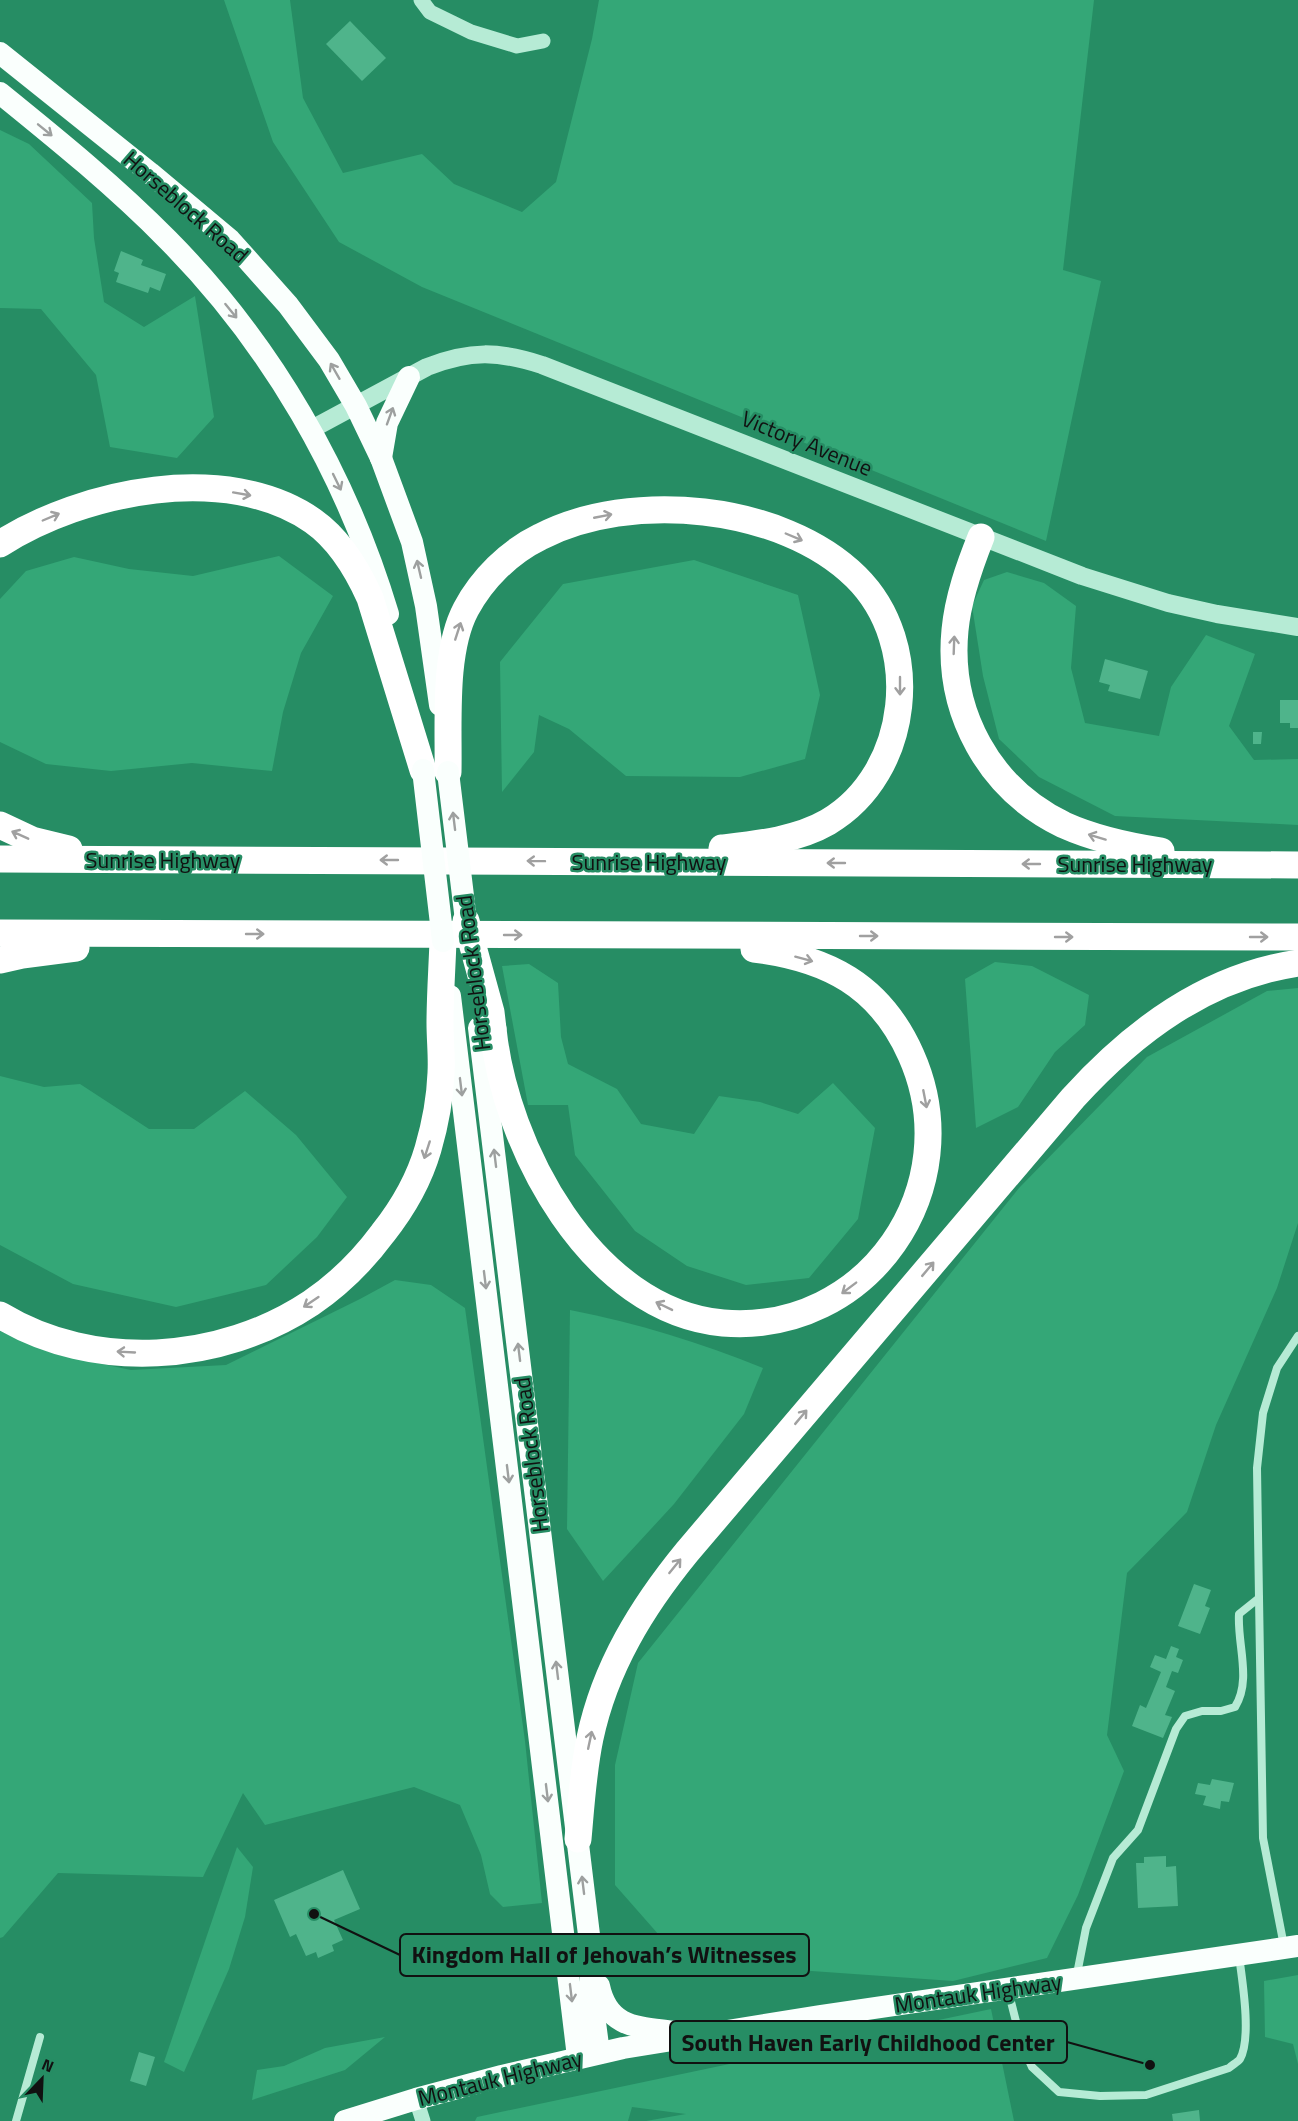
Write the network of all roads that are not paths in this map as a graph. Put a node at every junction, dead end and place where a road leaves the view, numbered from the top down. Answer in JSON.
{"nodes":[{"id":1,"x":421,"y":0,"type":"edge"},
{"id":2,"x":543,"y":41,"type":"dead end"},
{"id":3,"x":0,"y":53,"type":"edge"},
{"id":4,"x":0,"y":93,"type":"edge"},
{"id":5,"x":408,"y":377,"type":"junction"},
{"id":6,"x":356,"y":406,"type":"junction"},
{"id":7,"x":310,"y":430,"type":"junction"},
{"id":8,"x":381,"y":458,"type":"junction"},
{"id":9,"x":981,"y":537,"type":"junction"},
{"id":10,"x":0,"y":544,"type":"edge"},
{"id":11,"x":1298,"y":627,"type":"edge"},
{"id":12,"x":435,"y":771,"type":"junction"},
{"id":13,"x":0,"y":825,"type":"edge"},
{"id":14,"x":0,"y":860,"type":"edge"},
{"id":15,"x":117,"y":860,"type":"junction"},
{"id":16,"x":596,"y":861,"type":"junction"},
{"id":17,"x":1257,"y":865,"type":"junction"},
{"id":18,"x":1298,"y":865,"type":"edge"},
{"id":19,"x":466,"y":921,"type":"joint"},
{"id":20,"x":0,"y":933,"type":"edge"},
{"id":21,"x":196,"y":934,"type":"junction"},
{"id":22,"x":622,"y":936,"type":"junction"},
{"id":23,"x":1298,"y":937,"type":"edge"},
{"id":24,"x":443,"y":941,"type":"joint"},
{"id":25,"x":0,"y":960,"type":"edge"},
{"id":26,"x":1298,"y":963,"type":"edge"},
{"id":27,"x":486,"y":1028,"type":"junction"},
{"id":28,"x":447,"y":1030,"type":"junction"},
{"id":29,"x":0,"y":1316,"type":"edge"},
{"id":30,"x":1298,"y":1336,"type":"edge"},
{"id":31,"x":1259,"y":1598,"type":"junction"},
{"id":32,"x":578,"y":1839,"type":"junction"},
{"id":33,"x":590,"y":1943,"type":"junction"},
{"id":34,"x":1291,"y":1947,"type":"edge"},
{"id":35,"x":1239,"y":1955,"type":"junction"},
{"id":36,"x":1076,"y":1979,"type":"junction"},
{"id":37,"x":1007,"y":1988,"type":"junction"},
{"id":38,"x":697,"y":2035,"type":"junction"},
{"id":39,"x":40,"y":2037,"type":"dead end"},
{"id":40,"x":589,"y":2055,"type":"junction"},
{"id":41,"x":416,"y":2099,"type":"junction"},
{"id":42,"x":16,"y":2121,"type":"edge"},
{"id":43,"x":345,"y":2121,"type":"edge"},
{"id":44,"x":423,"y":2121,"type":"edge"}],
"edges":[{"from":1,"to":2,"type":"street"},
{"from":6,"to":3,"type":"main road","name":"Horseblock Road","one_way":true},
{"from":4,"to":7,"type":"main road","name":"Horseblock Road","one_way":true},
{"from":5,"to":6,"type":"street","name":"Victory Avenue"},
{"from":8,"to":5,"type":"main road","one_way":true},
{"from":5,"to":9,"type":"street","name":"Victory Avenue"},
{"from":6,"to":7,"type":"street","name":"Victory Avenue"},
{"from":6,"to":8,"type":"main road","name":"Horseblock Road"},
{"from":7,"to":12,"type":"main road","name":"Horseblock Road","one_way":true},
{"from":12,"to":8,"type":"main road","name":"Horseblock Road","one_way":true},
{"from":9,"to":11,"type":"street","name":"Victory Avenue"},
{"from":17,"to":9,"type":"highway","one_way":true},
{"from":10,"to":12,"type":"highway","one_way":true},
{"from":12,"to":16,"type":"highway","one_way":true},
{"from":19,"to":12,"type":"main road","name":"Horseblock Road","one_way":true,"bridge":true},
{"from":12,"to":24,"type":"main road","name":"Horseblock Road","bridge":true},
{"from":15,"to":13,"type":"highway","one_way":true},
{"from":14,"to":15,"type":"highway","name":"Sunrise Highway"},
{"from":16,"to":15,"type":"highway","name":"Sunrise Highway","one_way":true},
{"from":17,"to":16,"type":"highway","name":"Sunrise Highway","one_way":true},
{"from":17,"to":18,"type":"highway","name":"Sunrise Highway"},
{"from":19,"to":27,"type":"highway","bridge":true},
{"from":20,"to":21,"type":"highway"},
{"from":21,"to":22,"type":"highway","one_way":true},
{"from":21,"to":25,"type":"highway"},
{"from":22,"to":23,"type":"highway","one_way":true},
{"from":22,"to":27,"type":"highway","one_way":true},
{"from":24,"to":28,"type":"highway"},
{"from":32,"to":26,"type":"highway","one_way":true},
{"from":32,"to":27,"type":"main road","name":"Horseblock Road","one_way":true},
{"from":28,"to":29,"type":"highway","one_way":true},
{"from":28,"to":40,"type":"main road","name":"Horseblock Road","one_way":true},
{"from":30,"to":31,"type":"lane"},
{"from":31,"to":34,"type":"lane"},
{"from":31,"to":36,"type":"lane"},
{"from":33,"to":32,"type":"main road","name":"Horseblock Road","one_way":true},
{"from":33,"to":38,"type":"main road"},
{"from":33,"to":40,"type":"main road","name":"Horseblock Road"},
{"from":34,"to":35,"type":"main road","name":"Montauk Highway"},
{"from":35,"to":36,"type":"main road","name":"Montauk Highway"},
{"from":35,"to":37,"type":"lane"},
{"from":36,"to":37,"type":"main road","name":"Montauk Highway"},
{"from":37,"to":38,"type":"main road","name":"Montauk Highway"},
{"from":38,"to":40,"type":"main road","name":"Montauk Highway"},
{"from":39,"to":42,"type":"lane"},
{"from":40,"to":41,"type":"main road","name":"Montauk Highway"},
{"from":41,"to":43,"type":"main road","name":"Montauk Highway"},
{"from":41,"to":44,"type":"street"}]}
